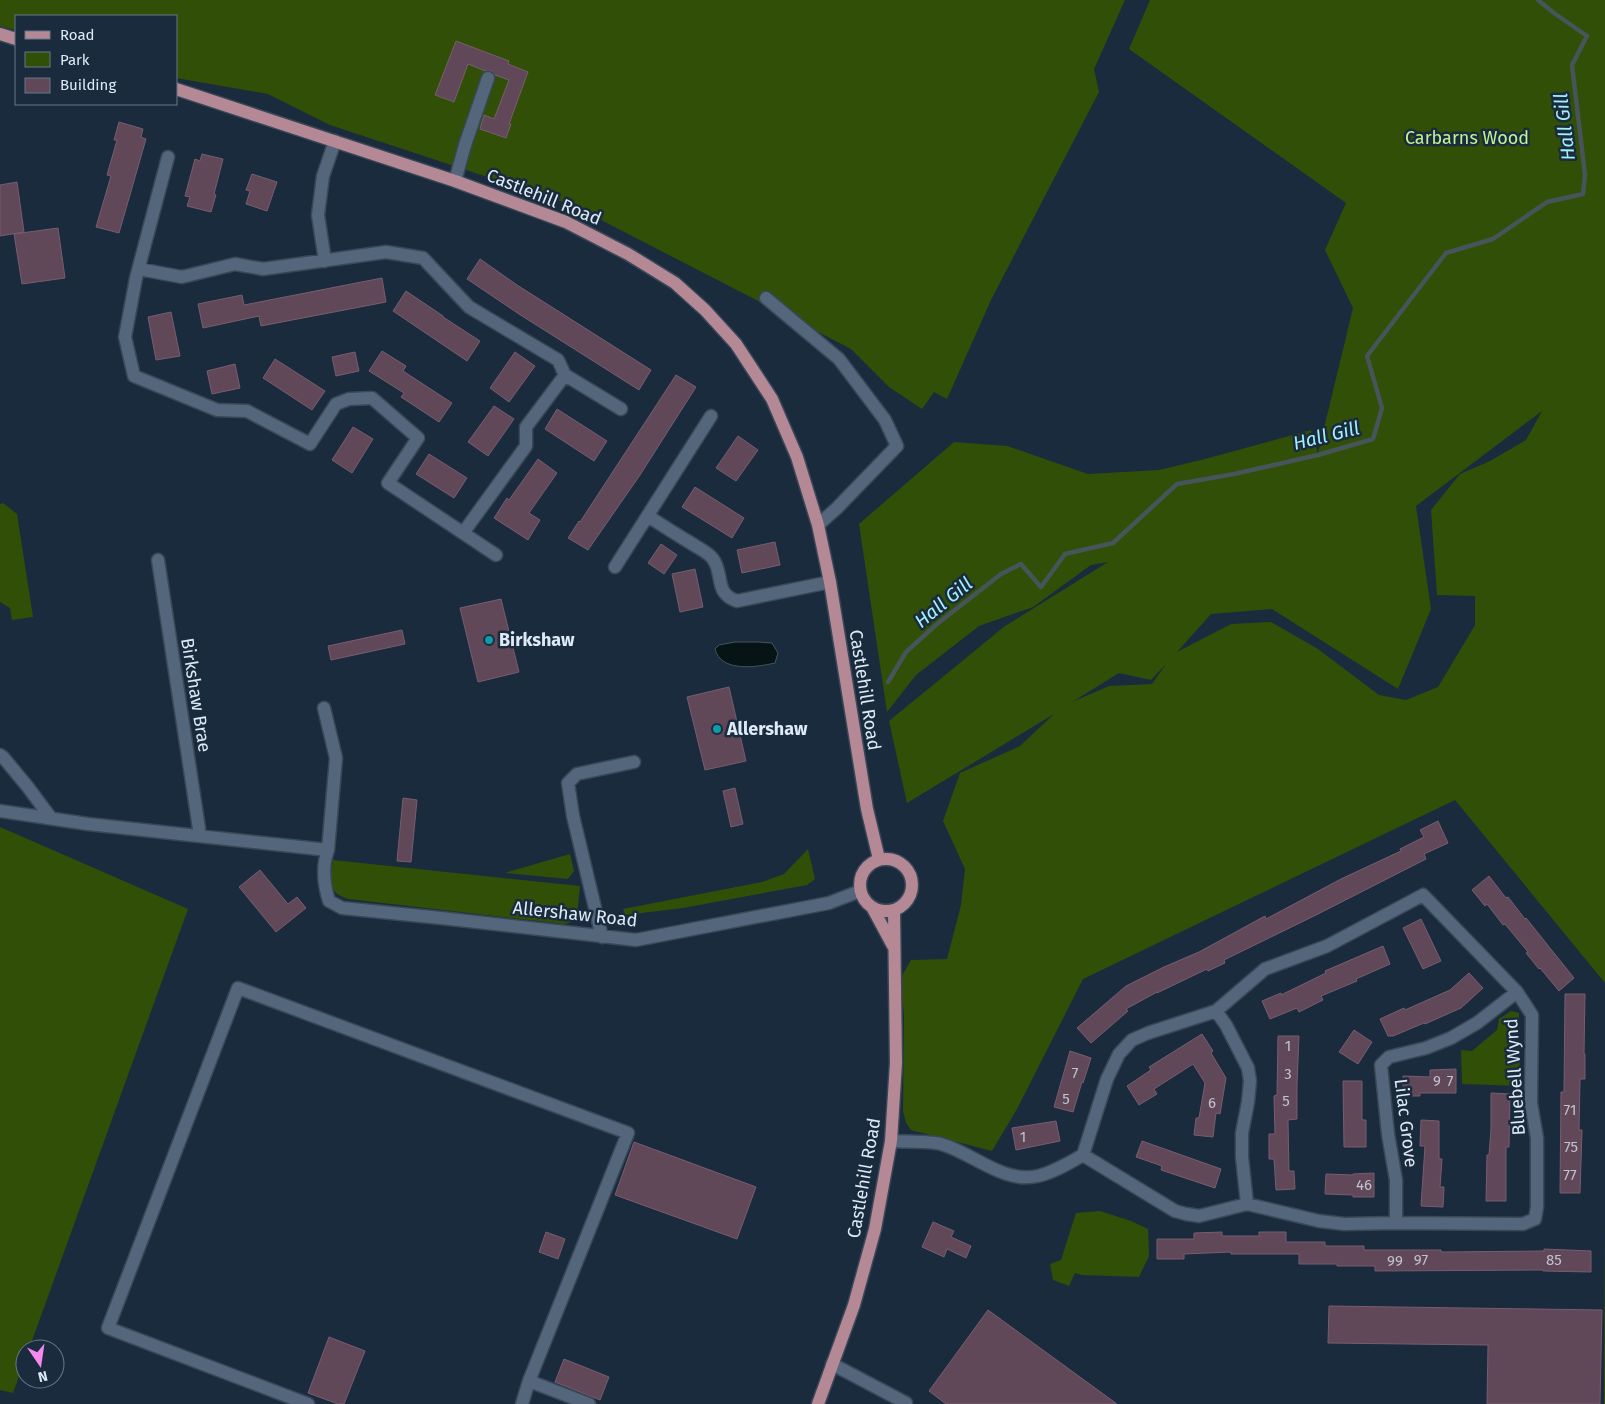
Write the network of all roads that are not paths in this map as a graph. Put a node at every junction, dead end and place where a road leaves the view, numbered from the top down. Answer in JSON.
{"nodes":[{"id":1,"x":0,"y":34,"type":"edge"},
{"id":2,"x":15,"y":39,"type":"edge"},
{"id":3,"x":488,"y":78,"type":"dead end"},
{"id":4,"x":178,"y":89,"type":"edge"},
{"id":5,"x":335,"y":141,"type":"junction"},
{"id":6,"x":168,"y":157,"type":"dead end"},
{"id":7,"x":455,"y":181,"type":"junction"},
{"id":8,"x":325,"y":261,"type":"junction"},
{"id":9,"x":139,"y":269,"type":"junction"},
{"id":10,"x":766,"y":298,"type":"dead end"},
{"id":11,"x":565,"y":375,"type":"junction"},
{"id":12,"x":621,"y":409,"type":"dead end"},
{"id":13,"x":710,"y":416,"type":"dead end"},
{"id":14,"x":648,"y":516,"type":"junction"},
{"id":15,"x":818,"y":526,"type":"junction"},
{"id":16,"x":464,"y":533,"type":"junction"},
{"id":17,"x":496,"y":555,"type":"dead end"},
{"id":18,"x":158,"y":560,"type":"dead end"},
{"id":19,"x":615,"y":567,"type":"dead end"},
{"id":20,"x":830,"y":582,"type":"junction"},
{"id":21,"x":324,"y":708,"type":"dead end"},
{"id":22,"x":0,"y":755,"type":"edge"},
{"id":23,"x":634,"y":762,"type":"dead end"},
{"id":24,"x":0,"y":811,"type":"edge"},
{"id":25,"x":51,"y":818,"type":"junction"},
{"id":26,"x":200,"y":835,"type":"junction"},
{"id":27,"x":328,"y":850,"type":"junction"},
{"id":28,"x":879,"y":859,"type":"junction"},
{"id":29,"x":860,"y":891,"type":"junction"},
{"id":30,"x":872,"y":907,"type":"junction"},
{"id":31,"x":894,"y":910,"type":"junction"},
{"id":32,"x":602,"y":937,"type":"junction"},
{"id":33,"x":894,"y":948,"type":"junction"},
{"id":34,"x":1517,"y":992,"type":"junction"},
{"id":35,"x":1216,"y":1010,"type":"junction"},
{"id":36,"x":891,"y":1141,"type":"junction"},
{"id":37,"x":1083,"y":1155,"type":"junction"},
{"id":38,"x":1247,"y":1204,"type":"junction"},
{"id":39,"x":1396,"y":1223,"type":"junction"},
{"id":40,"x":832,"y":1364,"type":"junction"},
{"id":41,"x":529,"y":1381,"type":"junction"},
{"id":42,"x":906,"y":1403,"type":"edge"},
{"id":43,"x":308,"y":1404,"type":"edge"},
{"id":44,"x":522,"y":1404,"type":"edge"},
{"id":45,"x":589,"y":1404,"type":"edge"},
{"id":46,"x":818,"y":1404,"type":"edge"}],
"edges":[{"from":1,"to":2,"type":"main road"},
{"from":3,"to":7,"type":"street"},
{"from":4,"to":5,"type":"main road","name":"Castlehill Road"},
{"from":5,"to":7,"type":"main road","name":"Castlehill Road"},
{"from":5,"to":8,"type":"street"},
{"from":6,"to":9,"type":"street"},
{"from":7,"to":15,"type":"main road","name":"Castlehill Road"},
{"from":8,"to":9,"type":"street"},
{"from":8,"to":11,"type":"street"},
{"from":9,"to":16,"type":"street"},
{"from":10,"to":15,"type":"street"},
{"from":11,"to":12,"type":"street"},
{"from":11,"to":16,"type":"street"},
{"from":13,"to":14,"type":"street"},
{"from":14,"to":19,"type":"street"},
{"from":14,"to":20,"type":"street"},
{"from":15,"to":20,"type":"main road","name":"Castlehill Road"},
{"from":16,"to":17,"type":"street"},
{"from":18,"to":26,"type":"street","name":"Birkshaw Brae"},
{"from":20,"to":28,"type":"main road","name":"Castlehill Road"},
{"from":21,"to":27,"type":"street"},
{"from":22,"to":25,"type":"street"},
{"from":23,"to":32,"type":"street"},
{"from":24,"to":25,"type":"street"},
{"from":25,"to":26,"type":"street"},
{"from":26,"to":27,"type":"street"},
{"from":27,"to":32,"type":"street","name":"Allershaw Road"},
{"from":28,"to":29,"type":"main road"},
{"from":28,"to":31,"type":"main road"},
{"from":29,"to":30,"type":"main road","name":"Castlehill Road"},
{"from":29,"to":32,"type":"street","name":"Allershaw Road"},
{"from":30,"to":31,"type":"main road"},
{"from":30,"to":33,"type":"main road","name":"Castlehill Road"},
{"from":31,"to":33,"type":"main road","name":"Castlehill Road"},
{"from":33,"to":36,"type":"main road","name":"Castlehill Road"},
{"from":34,"to":35,"type":"street","name":"Bluebell Wynd"},
{"from":34,"to":39,"type":"street","name":"Lilac Grove"},
{"from":34,"to":39,"type":"street","name":"Bluebell Wynd"},
{"from":35,"to":37,"type":"street","name":"Bluebell Wynd"},
{"from":35,"to":38,"type":"street"},
{"from":36,"to":37,"type":"street"},
{"from":36,"to":40,"type":"main road","name":"Castlehill Road"},
{"from":37,"to":38,"type":"street","name":"Bluebell Wynd"},
{"from":38,"to":39,"type":"street","name":"Bluebell Wynd"},
{"from":40,"to":42,"type":"street"},
{"from":40,"to":46,"type":"main road","name":"Castlehill Road"},
{"from":41,"to":43,"type":"street"},
{"from":41,"to":44,"type":"street"},
{"from":41,"to":45,"type":"street"}]}
